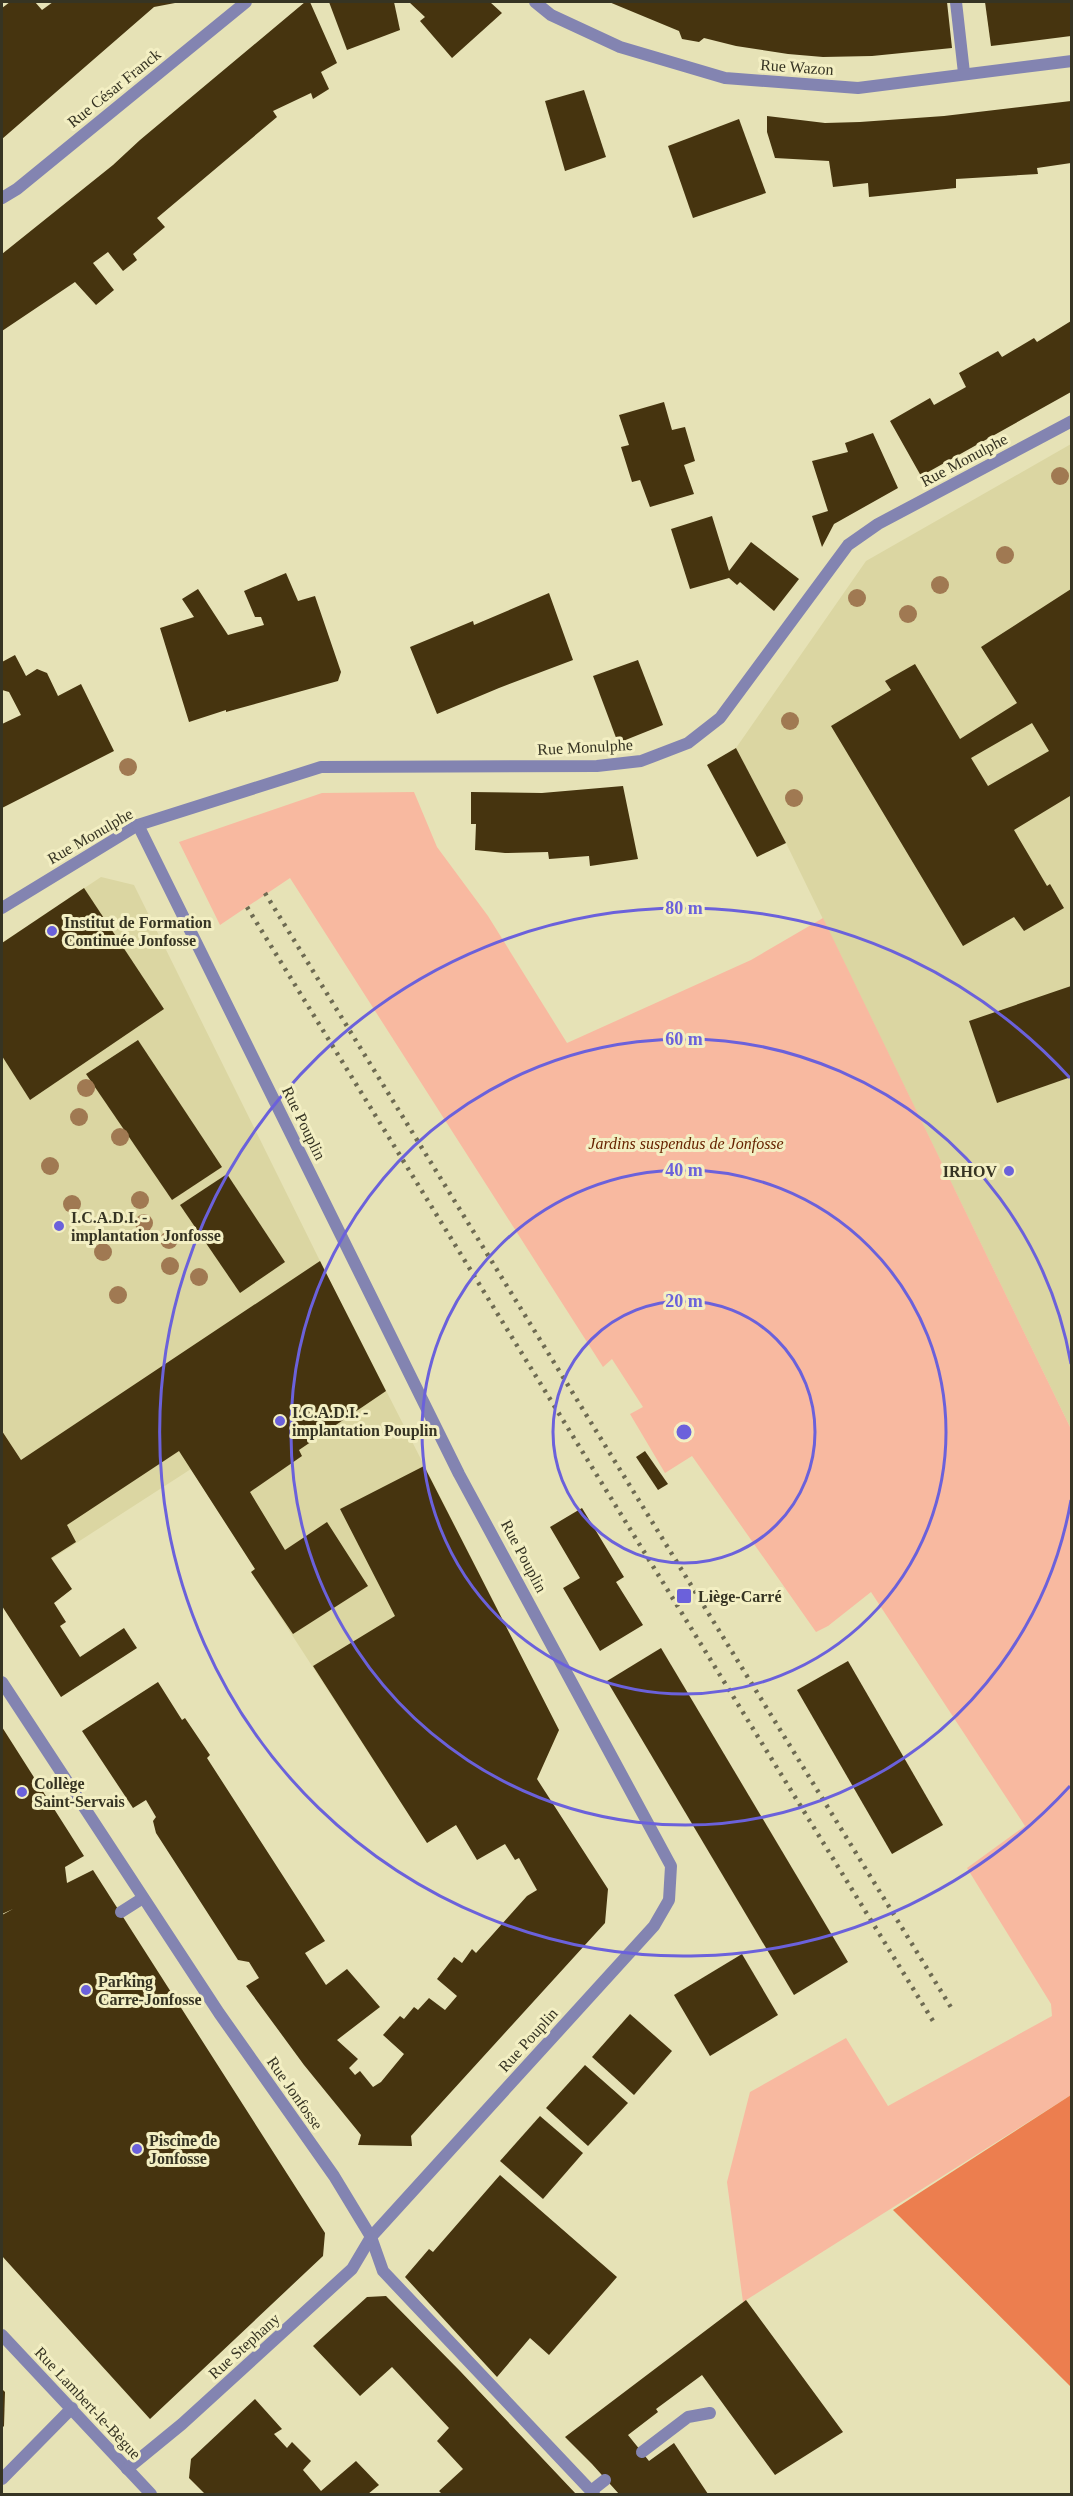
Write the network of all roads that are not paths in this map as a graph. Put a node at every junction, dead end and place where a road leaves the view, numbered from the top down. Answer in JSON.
{"nodes":[{"id":1,"x":246,"y":2,"type":"edge"},
{"id":2,"x":535,"y":2,"type":"edge"},
{"id":3,"x":956,"y":2,"type":"edge"},
{"id":4,"x":1071,"y":61,"type":"edge"},
{"id":5,"x":964,"y":74,"type":"junction"},
{"id":6,"x":2,"y":198,"type":"edge"},
{"id":7,"x":1071,"y":421,"type":"edge"},
{"id":8,"x":138,"y":825,"type":"junction"},
{"id":9,"x":2,"y":908,"type":"edge"},
{"id":10,"x":2,"y":1682,"type":"edge"},
{"id":11,"x":143,"y":1898,"type":"junction"},
{"id":12,"x":121,"y":1912,"type":"dead end"},
{"id":13,"x":371,"y":2237,"type":"junction"},
{"id":14,"x":2,"y":2334,"type":"edge"},
{"id":15,"x":72,"y":2408,"type":"junction"},
{"id":16,"x":710,"y":2413,"type":"dead end"},
{"id":17,"x":642,"y":2452,"type":"dead end"},
{"id":18,"x":127,"y":2469,"type":"junction"},
{"id":19,"x":2,"y":2479,"type":"edge"},
{"id":20,"x":606,"y":2480,"type":"dead end"},
{"id":21,"x":592,"y":2493,"type":"edge"},
{"id":22,"x":151,"y":2494,"type":"edge"}],
"edges":[{"from":1,"to":6,"type":"street","name":"Rue César Franck"},
{"from":2,"to":5,"type":"street","name":"Rue Wazon"},
{"from":3,"to":5,"type":"street"},
{"from":4,"to":5,"type":"street","name":"Rue Wazon"},
{"from":7,"to":8,"type":"street","name":"Rue Monulphe"},
{"from":8,"to":9,"type":"street","name":"Rue Monulphe"},
{"from":8,"to":13,"type":"street","name":"Rue Pouplin"},
{"from":10,"to":11,"type":"street","name":"Rue Jonfosse"},
{"from":11,"to":12,"type":"street"},
{"from":11,"to":13,"type":"street","name":"Rue Jonfosse"},
{"from":13,"to":18,"type":"street","name":"Rue Stephany"},
{"from":13,"to":21,"type":"street","name":"Rue Jonfosse"},
{"from":14,"to":15,"type":"street","name":"Rue Lambert-le-Bègue"},
{"from":15,"to":18,"type":"street","name":"Rue Lambert-le-Bègue"},
{"from":15,"to":19,"type":"street"},
{"from":16,"to":17,"type":"street"},
{"from":18,"to":22,"type":"street","name":"Rue Lambert-le-Bègue"},
{"from":20,"to":21,"type":"street"}]}
